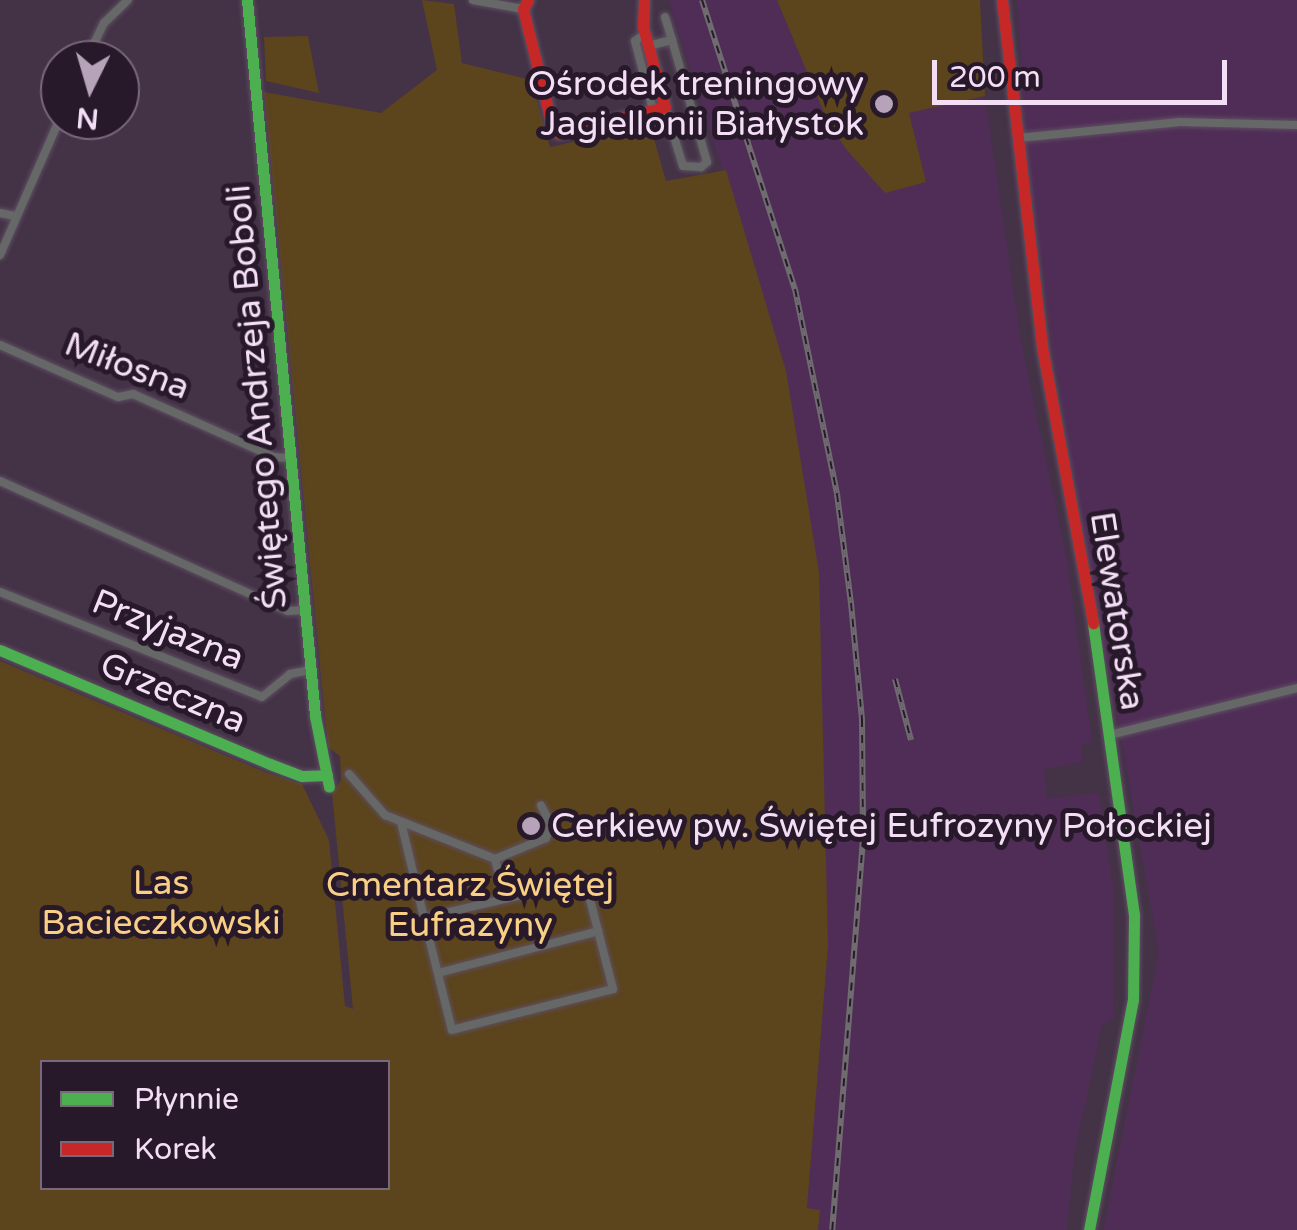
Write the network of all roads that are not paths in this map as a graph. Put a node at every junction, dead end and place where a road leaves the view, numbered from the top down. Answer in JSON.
{"nodes":[{"id":1,"x":128,"y":0,"type":"edge"},
{"id":2,"x":247,"y":0,"type":"edge"},
{"id":3,"x":472,"y":0,"type":"edge"},
{"id":4,"x":644,"y":0,"type":"edge"},
{"id":5,"x":1002,"y":0,"type":"edge"},
{"id":6,"x":526,"y":5,"type":"edge"},
{"id":7,"x":665,"y":17,"type":"dead end"},
{"id":8,"x":96,"y":40,"type":"edge"},
{"id":9,"x":646,"y":40,"type":"junction"},
{"id":10,"x":672,"y":40,"type":"junction"},
{"id":11,"x":659,"y":108,"type":"junction"},
{"id":12,"x":1297,"y":125,"type":"edge"},
{"id":13,"x":1018,"y":138,"type":"junction"},
{"id":14,"x":50,"y":140,"type":"edge"},
{"id":15,"x":0,"y":213,"type":"edge"},
{"id":16,"x":16,"y":216,"type":"junction"},
{"id":17,"x":0,"y":255,"type":"edge"},
{"id":18,"x":0,"y":345,"type":"edge"},
{"id":19,"x":290,"y":458,"type":"junction"},
{"id":20,"x":0,"y":481,"type":"edge"},
{"id":21,"x":0,"y":592,"type":"edge"},
{"id":22,"x":305,"y":610,"type":"junction"},
{"id":23,"x":0,"y":650,"type":"edge"},
{"id":24,"x":310,"y":670,"type":"junction"},
{"id":25,"x":1297,"y":688,"type":"edge"},
{"id":26,"x":1110,"y":735,"type":"junction"},
{"id":27,"x":348,"y":774,"type":"dead end"},
{"id":28,"x":328,"y":781,"type":"joint"},
{"id":29,"x":541,"y":806,"type":"dead end"},
{"id":30,"x":401,"y":822,"type":"junction"},
{"id":31,"x":495,"y":859,"type":"junction"},
{"id":32,"x":505,"y":899,"type":"junction"},
{"id":33,"x":424,"y":918,"type":"junction"},
{"id":34,"x":598,"y":931,"type":"junction"},
{"id":35,"x":438,"y":973,"type":"junction"},
{"id":36,"x":1089,"y":1230,"type":"edge"}],
"edges":[{"from":1,"to":8,"type":"street"},
{"from":2,"to":19,"type":"street","name":"Świętego Andrzeja Boboli"},
{"from":3,"to":6,"type":"street"},
{"from":4,"to":9,"type":"street"},
{"from":5,"to":13,"type":"street","name":"Elewatorska"},
{"from":6,"to":11,"type":"street"},
{"from":7,"to":10,"type":"street"},
{"from":9,"to":10,"type":"street"},
{"from":9,"to":11,"type":"street"},
{"from":10,"to":11,"type":"street"},
{"from":12,"to":13,"type":"street"},
{"from":13,"to":26,"type":"street","name":"Elewatorska"},
{"from":14,"to":16,"type":"street"},
{"from":15,"to":16,"type":"street"},
{"from":16,"to":17,"type":"street"},
{"from":18,"to":19,"type":"street","name":"Miłosna"},
{"from":19,"to":22,"type":"street","name":"Świętego Andrzeja Boboli"},
{"from":20,"to":22,"type":"street"},
{"from":21,"to":24,"type":"street","name":"Przyjazna"},
{"from":22,"to":24,"type":"street","name":"Świętego Andrzeja Boboli"},
{"from":23,"to":28,"type":"street","name":"Grzeczna"},
{"from":24,"to":28,"type":"street","name":"Świętego Andrzeja Boboli"},
{"from":25,"to":26,"type":"street"},
{"from":26,"to":36,"type":"street","name":"Elewatorska"},
{"from":27,"to":30,"type":"street"},
{"from":29,"to":31,"type":"street"},
{"from":30,"to":31,"type":"street"},
{"from":30,"to":33,"type":"street"},
{"from":31,"to":32,"type":"street"},
{"from":32,"to":33,"type":"street"},
{"from":32,"to":34,"type":"street"},
{"from":33,"to":35,"type":"street"},
{"from":34,"to":35,"type":"street"},
{"from":34,"to":35,"type":"street"}]}
